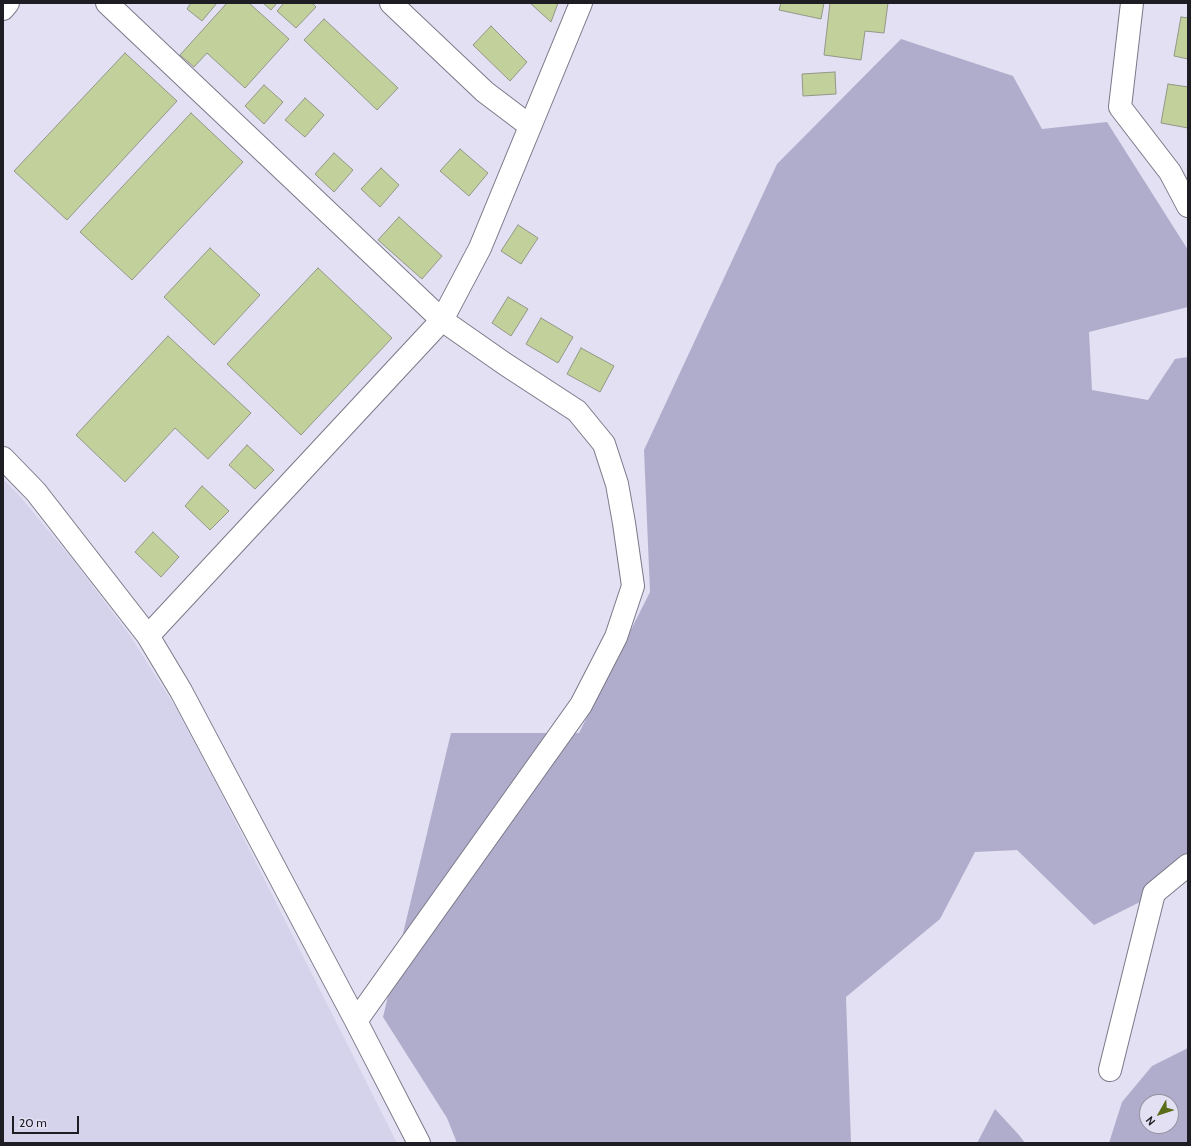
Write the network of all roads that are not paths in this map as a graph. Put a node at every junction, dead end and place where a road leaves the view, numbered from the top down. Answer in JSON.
{"nodes":[{"id":1,"x":8,"y":3,"type":"edge"},
{"id":2,"x":107,"y":3,"type":"edge"},
{"id":3,"x":391,"y":3,"type":"edge"},
{"id":4,"x":580,"y":3,"type":"edge"},
{"id":5,"x":1132,"y":3,"type":"edge"},
{"id":6,"x":3,"y":9,"type":"edge"},
{"id":7,"x":530,"y":126,"type":"junction"},
{"id":8,"x":1188,"y":206,"type":"edge"},
{"id":9,"x":442,"y":320,"type":"junction"},
{"id":10,"x":3,"y":458,"type":"edge"},
{"id":11,"x":148,"y":636,"type":"junction"},
{"id":12,"x":1188,"y":865,"type":"edge"},
{"id":13,"x":356,"y":1021,"type":"junction"},
{"id":14,"x":1110,"y":1070,"type":"dead end"},
{"id":15,"x":419,"y":1143,"type":"edge"}],
"edges":[{"from":1,"to":6,"type":"street"},
{"from":2,"to":9,"type":"street"},
{"from":3,"to":7,"type":"street"},
{"from":4,"to":7,"type":"street"},
{"from":5,"to":8,"type":"street"},
{"from":7,"to":9,"type":"street"},
{"from":9,"to":11,"type":"street"},
{"from":9,"to":13,"type":"street"},
{"from":10,"to":11,"type":"street"},
{"from":11,"to":13,"type":"street"},
{"from":12,"to":14,"type":"street"},
{"from":13,"to":15,"type":"street"}]}
